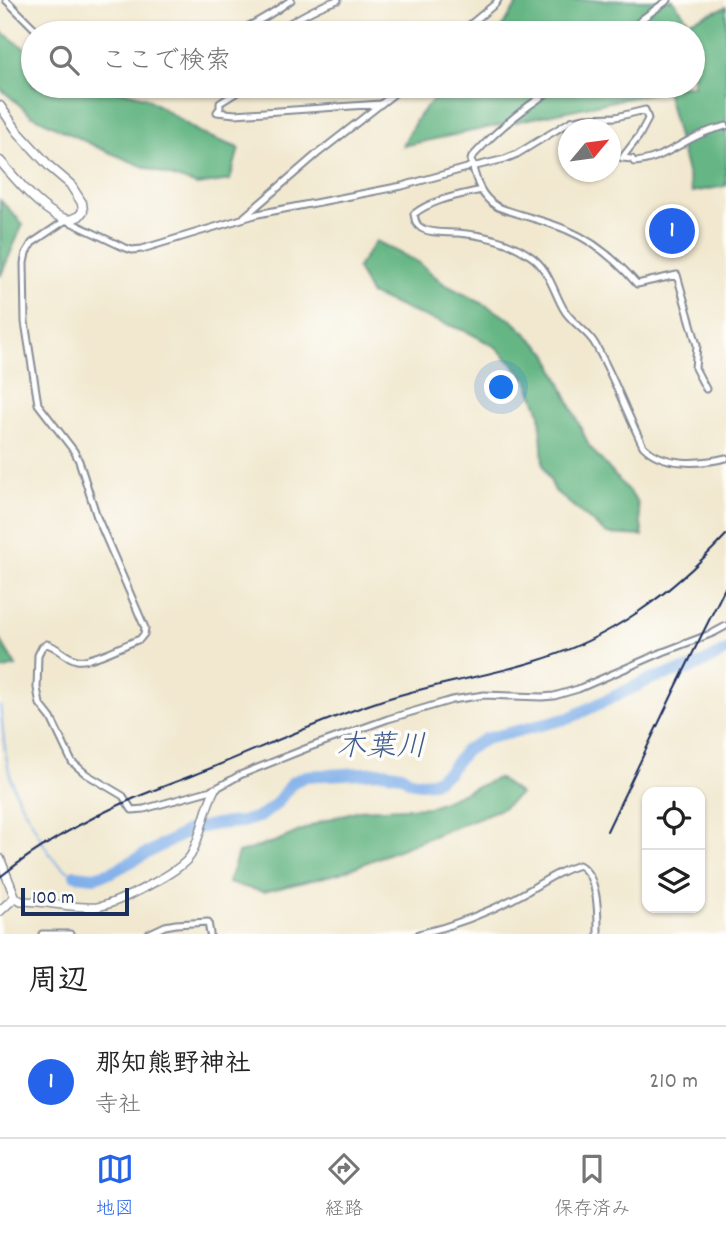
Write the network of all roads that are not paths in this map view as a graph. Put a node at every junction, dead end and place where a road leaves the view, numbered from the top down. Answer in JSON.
{"nodes":[{"id":1,"x":291,"y":0,"type":"edge"},
{"id":2,"x":338,"y":0,"type":"edge"},
{"id":3,"x":498,"y":0,"type":"edge"},
{"id":4,"x":668,"y":0,"type":"edge"},
{"id":5,"x":7,"y":1,"type":"edge"},
{"id":6,"x":27,"y":21,"type":"edge"},
{"id":7,"x":256,"y":21,"type":"edge"},
{"id":8,"x":294,"y":21,"type":"edge"},
{"id":9,"x":474,"y":21,"type":"edge"},
{"id":10,"x":640,"y":21,"type":"edge"},
{"id":11,"x":228,"y":98,"type":"edge"},
{"id":12,"x":389,"y":98,"type":"edge"},
{"id":13,"x":537,"y":98,"type":"edge"},
{"id":14,"x":381,"y":104,"type":"junction"},
{"id":15,"x":0,"y":106,"type":"edge"},
{"id":16,"x":726,"y":126,"type":"edge"},
{"id":17,"x":0,"y":162,"type":"edge"},
{"id":18,"x":473,"y":164,"type":"junction"},
{"id":19,"x":481,"y":190,"type":"junction"},
{"id":20,"x":242,"y":219,"type":"junction"},
{"id":21,"x":66,"y":220,"type":"junction"},
{"id":22,"x":706,"y":389,"type":"dead end"},
{"id":23,"x":726,"y":458,"type":"edge"},
{"id":24,"x":726,"y":626,"type":"edge"},
{"id":25,"x":215,"y":789,"type":"junction"},
{"id":26,"x":0,"y":859,"type":"edge"},
{"id":27,"x":15,"y":897,"type":"junction"},
{"id":28,"x":0,"y":911,"type":"edge"},
{"id":29,"x":42,"y":934,"type":"edge"},
{"id":30,"x":70,"y":934,"type":"edge"},
{"id":31,"x":148,"y":934,"type":"edge"},
{"id":32,"x":210,"y":934,"type":"edge"},
{"id":33,"x":419,"y":934,"type":"edge"},
{"id":34,"x":598,"y":934,"type":"edge"}],
"edges":[{"from":1,"to":7,"type":"street"},
{"from":2,"to":8,"type":"street"},
{"from":3,"to":9,"type":"street"},
{"from":4,"to":10,"type":"street"},
{"from":5,"to":6,"type":"street"},
{"from":11,"to":14,"type":"street"},
{"from":12,"to":14,"type":"street"},
{"from":13,"to":18,"type":"street"},
{"from":14,"to":20,"type":"street"},
{"from":15,"to":21,"type":"main road"},
{"from":16,"to":18,"type":"street"},
{"from":17,"to":21,"type":"main road"},
{"from":18,"to":19,"type":"street"},
{"from":18,"to":20,"type":"street"},
{"from":19,"to":22,"type":"street"},
{"from":19,"to":23,"type":"street"},
{"from":20,"to":21,"type":"street"},
{"from":21,"to":25,"type":"street"},
{"from":24,"to":25,"type":"street"},
{"from":25,"to":27,"type":"street"},
{"from":26,"to":27,"type":"main road"},
{"from":27,"to":28,"type":"main road"},
{"from":29,"to":30,"type":"street"},
{"from":31,"to":32,"type":"street"},
{"from":33,"to":34,"type":"street"}]}
